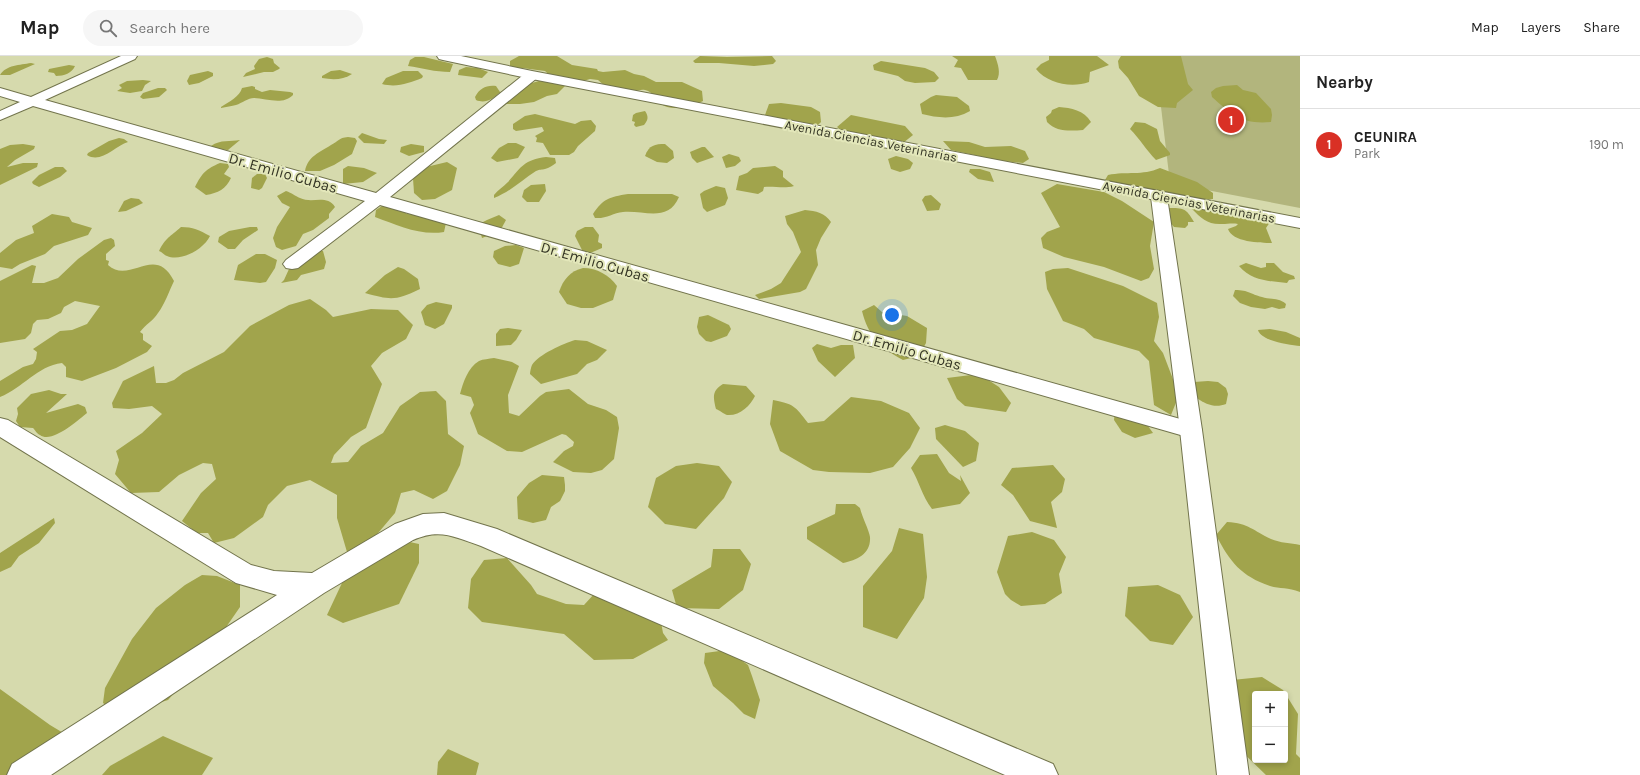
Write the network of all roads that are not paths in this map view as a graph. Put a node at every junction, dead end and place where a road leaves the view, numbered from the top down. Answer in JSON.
{"nodes":[{"id":1,"x":131,"y":56,"type":"edge"},
{"id":2,"x":443,"y":56,"type":"edge"},
{"id":3,"x":532,"y":75,"type":"junction"},
{"id":4,"x":0,"y":92,"type":"edge"},
{"id":5,"x":32,"y":102,"type":"junction"},
{"id":6,"x":0,"y":116,"type":"edge"},
{"id":7,"x":1159,"y":197,"type":"junction"},
{"id":8,"x":377,"y":200,"type":"junction"},
{"id":9,"x":1300,"y":223,"type":"edge"},
{"id":10,"x":292,"y":264,"type":"dead end"},
{"id":11,"x":0,"y":426,"type":"edge"},
{"id":12,"x":1191,"y":430,"type":"junction"},
{"id":13,"x":315,"y":585,"type":"junction"},
{"id":14,"x":23,"y":775,"type":"edge"},
{"id":15,"x":1042,"y":775,"type":"edge"},
{"id":16,"x":1233,"y":775,"type":"edge"}],
"edges":[{"from":1,"to":5,"type":"street"},
{"from":2,"to":3,"type":"street","name":"Avenida Ciencias Veterinarias"},
{"from":3,"to":7,"type":"street","name":"Avenida Ciencias Veterinarias"},
{"from":3,"to":8,"type":"street"},
{"from":4,"to":5,"type":"street","name":"Dr. Emilio Cubas"},
{"from":5,"to":6,"type":"street"},
{"from":5,"to":8,"type":"street","name":"Dr. Emilio Cubas"},
{"from":7,"to":9,"type":"street","name":"Avenida Ciencias Veterinarias"},
{"from":7,"to":12,"type":"street"},
{"from":8,"to":10,"type":"street"},
{"from":8,"to":12,"type":"street","name":"Dr. Emilio Cubas"},
{"from":11,"to":13,"type":"street"},
{"from":12,"to":16,"type":"street"},
{"from":13,"to":14,"type":"street"},
{"from":13,"to":15,"type":"street"}]}
